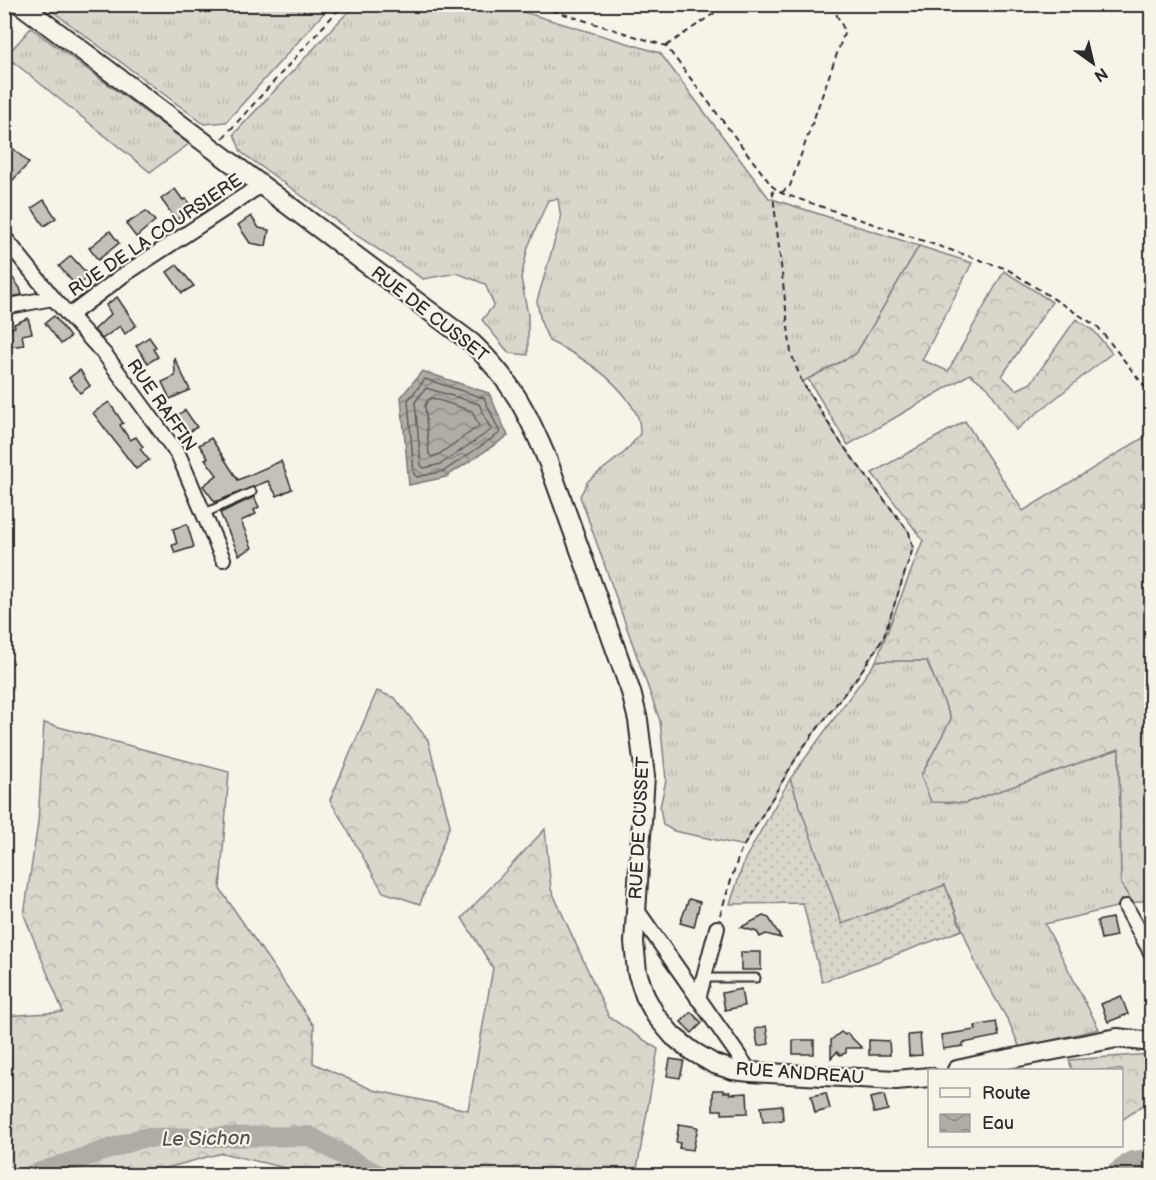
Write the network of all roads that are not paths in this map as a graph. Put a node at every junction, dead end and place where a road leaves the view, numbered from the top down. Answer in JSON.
{"nodes":[{"id":1,"x":20,"y":4,"type":"edge"},
{"id":2,"x":261,"y":185,"type":"junction"},
{"id":3,"x":4,"y":237,"type":"edge"},
{"id":4,"x":53,"y":298,"type":"junction"},
{"id":5,"x":4,"y":307,"type":"edge"},
{"id":6,"x":69,"y":316,"type":"junction"},
{"id":7,"x":252,"y":492,"type":"dead end"},
{"id":8,"x":205,"y":513,"type":"junction"},
{"id":9,"x":223,"y":559,"type":"dead end"},
{"id":10,"x":1126,"y":907,"type":"dead end"},
{"id":11,"x":636,"y":909,"type":"junction"},
{"id":12,"x":717,"y":928,"type":"road end"},
{"id":13,"x":1152,"y":954,"type":"edge"},
{"id":14,"x":704,"y":978,"type":"junction"},
{"id":15,"x":756,"y":978,"type":"dead end"},
{"id":16,"x":698,"y":999,"type":"junction"},
{"id":17,"x":1152,"y":1042,"type":"edge"},
{"id":18,"x":964,"y":1069,"type":"edge"},
{"id":19,"x":750,"y":1072,"type":"junction"},
{"id":20,"x":928,"y":1077,"type":"edge"}],
"edges":[{"from":1,"to":2,"type":"street","name":"RUE DE CUSSET"},
{"from":2,"to":6,"type":"street","name":"RUE DE LA COURSIERE"},
{"from":2,"to":11,"type":"street","name":"RUE DE CUSSET"},
{"from":3,"to":4,"type":"street","name":"RUE RAFFIN"},
{"from":4,"to":5,"type":"street"},
{"from":4,"to":6,"type":"street","name":"RUE RAFFIN"},
{"from":6,"to":8,"type":"street","name":"RUE RAFFIN"},
{"from":7,"to":8,"type":"lane"},
{"from":8,"to":9,"type":"street","name":"RUE RAFFIN"},
{"from":10,"to":13,"type":"street"},
{"from":11,"to":16,"type":"street"},
{"from":11,"to":19,"type":"street","name":"RUE ANDREAU"},
{"from":12,"to":14,"type":"street"},
{"from":14,"to":15,"type":"lane"},
{"from":14,"to":16,"type":"street"},
{"from":16,"to":19,"type":"street"},
{"from":17,"to":18,"type":"street"},
{"from":19,"to":20,"type":"street","name":"RUE ANDREAU"}]}
